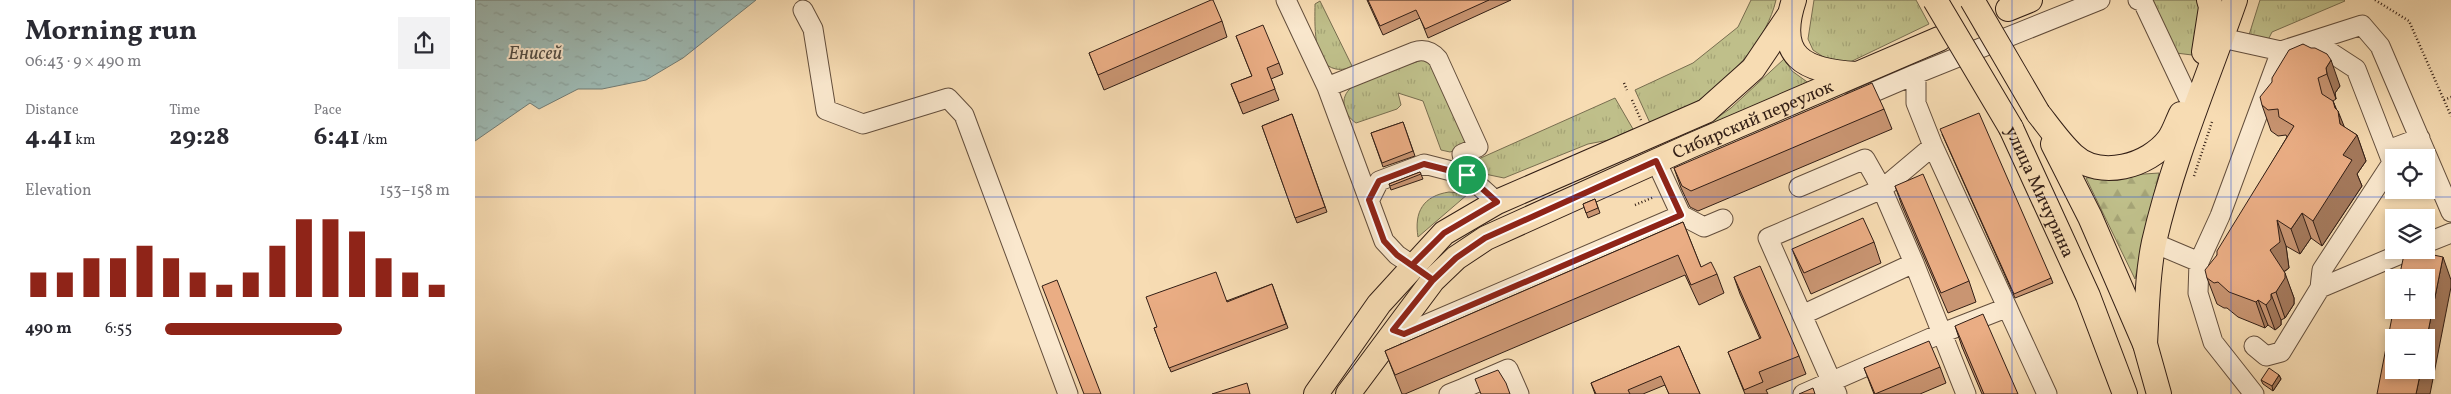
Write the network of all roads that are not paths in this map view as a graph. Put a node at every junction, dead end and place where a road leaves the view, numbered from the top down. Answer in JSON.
{"nodes":[{"id":1,"x":1286,"y":0,"type":"edge"},
{"id":2,"x":1935,"y":0,"type":"edge"},
{"id":3,"x":1972,"y":0,"type":"edge"},
{"id":4,"x":2030,"y":0,"type":"edge"},
{"id":5,"x":2100,"y":0,"type":"edge"},
{"id":6,"x":2138,"y":0,"type":"edge"},
{"id":7,"x":2209,"y":0,"type":"edge"},
{"id":8,"x":2235,"y":0,"type":"edge"},
{"id":9,"x":1791,"y":9,"type":"edge"},
{"id":10,"x":2008,"y":9,"type":"tunnel mouth"},
{"id":11,"x":803,"y":10,"type":"dead end"},
{"id":12,"x":1939,"y":38,"type":"tunnel mouth"},
{"id":13,"x":2222,"y":38,"type":"junction"},
{"id":14,"x":2313,"y":41,"type":"junction"},
{"id":15,"x":2281,"y":51,"type":"junction"},
{"id":16,"x":1857,"y":74,"type":"junction"},
{"id":17,"x":1917,"y":74,"type":"junction"},
{"id":18,"x":1327,"y":87,"type":"junction"},
{"id":19,"x":2188,"y":97,"type":"junction"},
{"id":20,"x":1836,"y":109,"type":"edge"},
{"id":21,"x":2037,"y":113,"type":"junction"},
{"id":22,"x":2420,"y":138,"type":"junction"},
{"id":23,"x":1933,"y":146,"type":"junction"},
{"id":24,"x":2388,"y":149,"type":"edge"},
{"id":25,"x":2391,"y":149,"type":"edge"},
{"id":26,"x":1656,"y":161,"type":"junction"},
{"id":27,"x":2385,"y":174,"type":"edge"},
{"id":28,"x":1467,"y":175,"type":"junction"},
{"id":29,"x":1799,"y":187,"type":"dead end"},
{"id":30,"x":1882,"y":189,"type":"junction"},
{"id":31,"x":1369,"y":200,"type":"junction"},
{"id":32,"x":1497,"y":202,"type":"junction"},
{"id":33,"x":2451,"y":212,"type":"edge"},
{"id":34,"x":1681,"y":215,"type":"junction"},
{"id":35,"x":1723,"y":219,"type":"dead end"},
{"id":36,"x":2451,"y":233,"type":"edge"},
{"id":37,"x":2435,"y":239,"type":"edge"},
{"id":38,"x":2154,"y":243,"type":"junction"},
{"id":39,"x":2389,"y":259,"type":"edge"},
{"id":40,"x":2199,"y":262,"type":"junction"},
{"id":41,"x":1914,"y":263,"type":"junction"},
{"id":42,"x":1412,"y":265,"type":"junction"},
{"id":43,"x":1433,"y":280,"type":"junction"},
{"id":44,"x":2320,"y":288,"type":"junction"},
{"id":45,"x":2006,"y":308,"type":"junction"},
{"id":46,"x":1802,"y":315,"type":"junction"},
{"id":47,"x":1393,"y":330,"type":"junction"},
{"id":48,"x":1942,"y":333,"type":"junction"},
{"id":49,"x":2145,"y":344,"type":"junction"},
{"id":50,"x":2254,"y":346,"type":"dead end"},
{"id":51,"x":1835,"y":387,"type":"edge"},
{"id":52,"x":1460,"y":392,"type":"edge"},
{"id":53,"x":1961,"y":392,"type":"edge"},
{"id":54,"x":1068,"y":394,"type":"edge"},
{"id":55,"x":1316,"y":394,"type":"edge"},
{"id":56,"x":1348,"y":394,"type":"edge"},
{"id":57,"x":1519,"y":394,"type":"edge"},
{"id":58,"x":1803,"y":394,"type":"edge"},
{"id":59,"x":2047,"y":394,"type":"edge"},
{"id":60,"x":2125,"y":394,"type":"edge"},
{"id":61,"x":2159,"y":394,"type":"edge"},
{"id":62,"x":2254,"y":394,"type":"edge"}],
"edges":[{"from":1,"to":18,"type":"street"},
{"from":2,"to":60,"type":"main road","name":"улица Мичурина","bridge":true},
{"from":3,"to":21,"type":"main road","name":"улица Мичурина","bridge":true},
{"from":4,"to":10,"type":"main road"},
{"from":5,"to":17,"type":"street"},
{"from":6,"to":19,"type":"street"},
{"from":7,"to":19,"type":"main road"},
{"from":8,"to":13,"type":"main road"},
{"from":9,"to":16,"type":"main road"},
{"from":9,"to":32,"type":"main road","name":"Сибирский переулок"},
{"from":11,"to":54,"type":"street"},
{"from":12,"to":16,"type":"main road","name":"Сибирский переулок"},
{"from":13,"to":15,"type":"street"},
{"from":13,"to":38,"type":"main road"},
{"from":14,"to":15,"type":"street"},
{"from":14,"to":22,"type":"street"},
{"from":14,"to":24,"type":"street"},
{"from":15,"to":40,"type":"street"},
{"from":16,"to":26,"type":"main road","name":"Сибирский переулок"},
{"from":17,"to":20,"type":"street"},
{"from":17,"to":23,"type":"street"},
{"from":18,"to":28,"type":"street"},
{"from":18,"to":31,"type":"street"},
{"from":19,"to":21,"type":"main road"},
{"from":21,"to":49,"type":"main road","name":"улица Мичурина"},
{"from":22,"to":25,"type":"street"},
{"from":22,"to":33,"type":"street"},
{"from":23,"to":30,"type":"street"},
{"from":23,"to":45,"type":"street"},
{"from":26,"to":34,"type":"street"},
{"from":26,"to":43,"type":"main road","name":"Сибирский переулок"},
{"from":27,"to":44,"type":"street"},
{"from":28,"to":31,"type":"street"},
{"from":28,"to":32,"type":"street"},
{"from":29,"to":30,"type":"street"},
{"from":30,"to":41,"type":"street"},
{"from":30,"to":46,"type":"street"},
{"from":31,"to":42,"type":"street"},
{"from":32,"to":42,"type":"main road","name":"Сибирский переулок"},
{"from":34,"to":35,"type":"street"},
{"from":34,"to":47,"type":"street"},
{"from":36,"to":37,"type":"street"},
{"from":38,"to":40,"type":"street"},
{"from":38,"to":49,"type":"main road"},
{"from":39,"to":44,"type":"street"},
{"from":40,"to":62,"type":"street"},
{"from":41,"to":46,"type":"street"},
{"from":41,"to":48,"type":"street"},
{"from":42,"to":43,"type":"main road"},
{"from":42,"to":55,"type":"main road","name":"Сибирский переулок"},
{"from":43,"to":47,"type":"main road","name":"Сибирский переулок"},
{"from":44,"to":50,"type":"street"},
{"from":45,"to":48,"type":"street"},
{"from":45,"to":59,"type":"street"},
{"from":46,"to":51,"type":"street"},
{"from":47,"to":56,"type":"main road","name":"Сибирский переулок"},
{"from":48,"to":51,"type":"street"},
{"from":48,"to":53,"type":"street"},
{"from":49,"to":61,"type":"main road","name":"улица Мичурина"},
{"from":51,"to":58,"type":"street"},
{"from":52,"to":57,"type":"street"}]}
